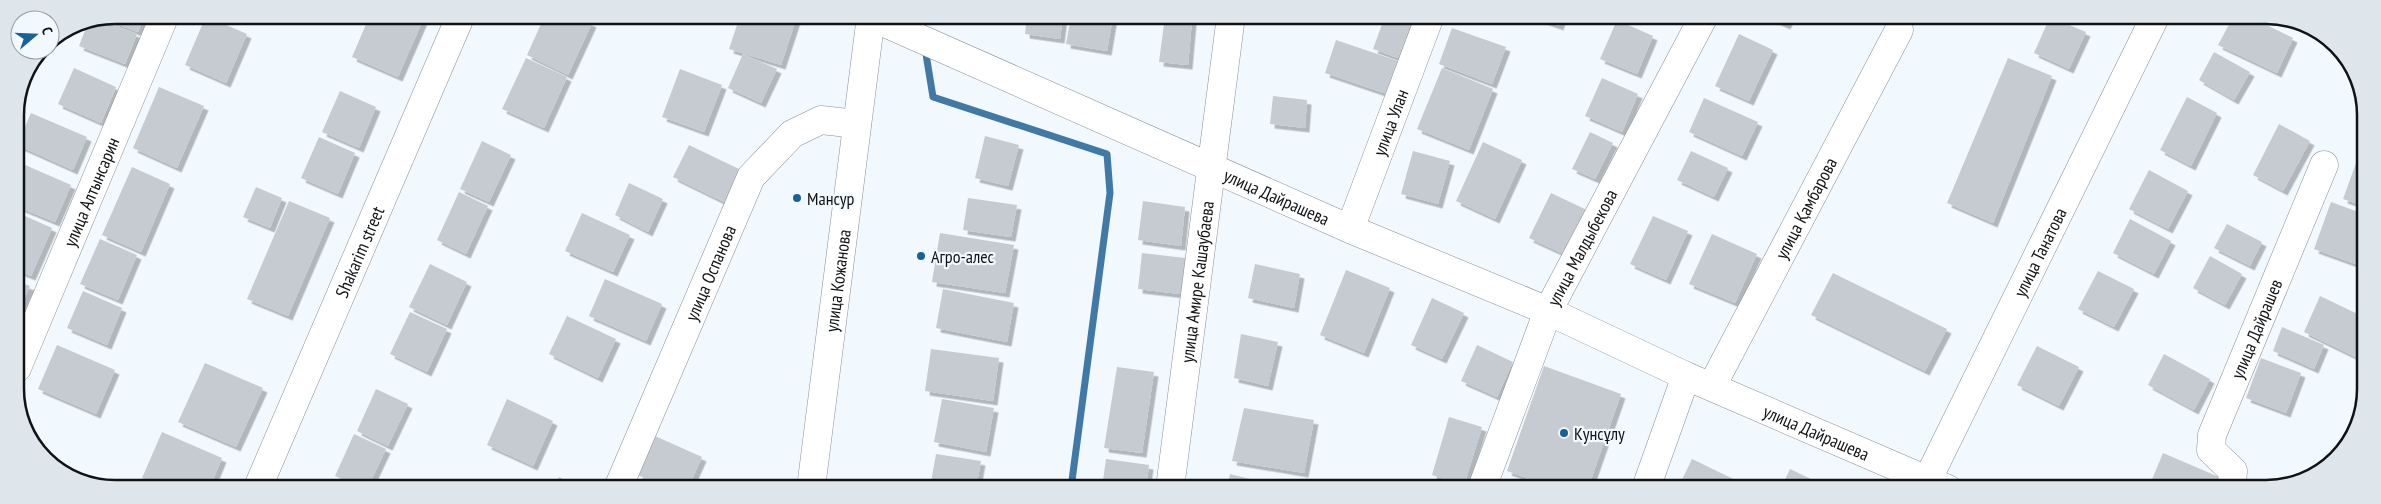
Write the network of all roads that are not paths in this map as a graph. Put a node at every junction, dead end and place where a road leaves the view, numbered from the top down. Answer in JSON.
{"nodes":[{"id":1,"x":161,"y":24,"type":"edge"},
{"id":2,"x":457,"y":24,"type":"edge"},
{"id":3,"x":869,"y":24,"type":"edge"},
{"id":4,"x":888,"y":24,"type":"edge"},
{"id":5,"x":1230,"y":24,"type":"edge"},
{"id":6,"x":1427,"y":24,"type":"edge"},
{"id":7,"x":1700,"y":24,"type":"edge"},
{"id":8,"x":2152,"y":24,"type":"edge"},
{"id":9,"x":1899,"y":30,"type":"dead end"},
{"id":10,"x":857,"y":124,"type":"junction"},
{"id":11,"x":2324,"y":165,"type":"dead end"},
{"id":12,"x":1213,"y":166,"type":"junction"},
{"id":13,"x":1350,"y":229,"type":"junction"},
{"id":14,"x":1548,"y":311,"type":"junction"},
{"id":15,"x":24,"y":351,"type":"edge"},
{"id":16,"x":1686,"y":376,"type":"junction"},
{"id":17,"x":1712,"y":386,"type":"junction"},
{"id":18,"x":261,"y":480,"type":"edge"},
{"id":19,"x":621,"y":480,"type":"edge"},
{"id":20,"x":812,"y":480,"type":"edge"},
{"id":21,"x":1171,"y":480,"type":"edge"},
{"id":22,"x":1485,"y":480,"type":"edge"},
{"id":23,"x":1649,"y":480,"type":"edge"},
{"id":24,"x":1921,"y":480,"type":"edge"},
{"id":25,"x":1934,"y":480,"type":"edge"},
{"id":26,"x":2232,"y":480,"type":"edge"}],
"edges":[{"from":1,"to":15,"type":"street","name":"улица Алтынсарин"},
{"from":2,"to":18,"type":"street","name":"Shakarim street"},
{"from":3,"to":10,"type":"street","name":"улица Кожанова"},
{"from":4,"to":12,"type":"street","name":"улица Дайрашева"},
{"from":5,"to":12,"type":"street","name":"улица Амире Кашаубаева"},
{"from":6,"to":13,"type":"street","name":"улица Улан"},
{"from":7,"to":14,"type":"street","name":"улица Малдыбекова"},
{"from":8,"to":25,"type":"street","name":"улица Танатова"},
{"from":9,"to":17,"type":"street","name":"улица Қамбарова"},
{"from":10,"to":19,"type":"street","name":"улица Оспанова"},
{"from":10,"to":20,"type":"street","name":"улица Кожанова"},
{"from":11,"to":26,"type":"street","name":"улица Дайрашев"},
{"from":12,"to":13,"type":"street","name":"улица Дайрашева"},
{"from":12,"to":21,"type":"street","name":"улица Амире Кашаубаева"},
{"from":13,"to":14,"type":"street","name":"улица Дайрашева"},
{"from":14,"to":16,"type":"street","name":"улица Дайрашева"},
{"from":14,"to":22,"type":"street","name":"улица Малдыбекова"},
{"from":16,"to":17,"type":"street","name":"улица Дайрашева"},
{"from":16,"to":23,"type":"street"},
{"from":17,"to":24,"type":"street","name":"улица Дайрашева"}]}
